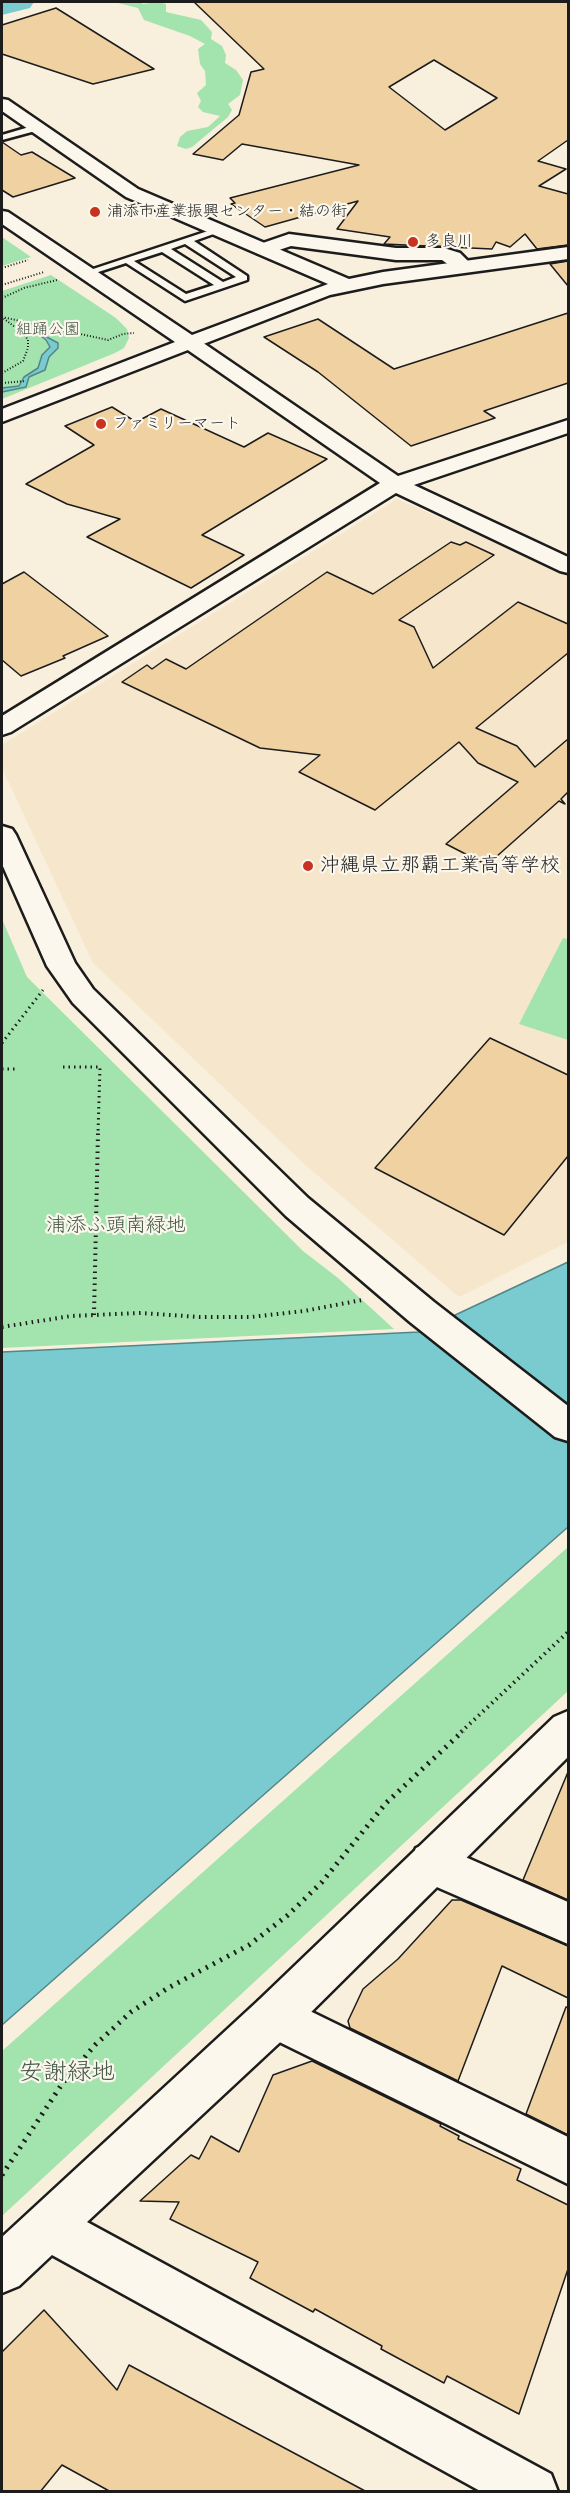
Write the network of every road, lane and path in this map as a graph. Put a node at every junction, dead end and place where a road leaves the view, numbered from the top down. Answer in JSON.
{"nodes":[{"id":1,"x":2,"y":104,"type":"edge"},
{"id":2,"x":36,"y":128,"type":"junction"},
{"id":3,"x":2,"y":138,"type":"edge"},
{"id":4,"x":2,"y":216,"type":"edge"},
{"id":5,"x":217,"y":231,"type":"junction"},
{"id":6,"x":187,"y":241,"type":"junction"},
{"id":7,"x":163,"y":248,"type":"junction"},
{"id":8,"x":264,"y":249,"type":"junction"},
{"id":9,"x":568,"y":253,"type":"edge"},
{"id":10,"x":37,"y":257,"type":"dead end"},
{"id":11,"x":127,"y":260,"type":"junction"},
{"id":12,"x":463,"y":266,"type":"junction"},
{"id":13,"x":2,"y":268,"type":"edge"},
{"id":14,"x":44,"y":272,"type":"dead end"},
{"id":15,"x":86,"y":273,"type":"junction"},
{"id":16,"x":66,"y":277,"type":"dead end"},
{"id":17,"x":14,"y":281,"type":"junction"},
{"id":18,"x":2,"y":285,"type":"edge"},
{"id":19,"x":221,"y":285,"type":"junction"},
{"id":20,"x":346,"y":285,"type":"junction"},
{"id":21,"x":24,"y":288,"type":"junction"},
{"id":22,"x":2,"y":298,"type":"edge"},
{"id":23,"x":2,"y":317,"type":"edge"},
{"id":24,"x":138,"y":333,"type":"dead end"},
{"id":25,"x":189,"y":342,"type":"junction"},
{"id":26,"x":2,"y":373,"type":"edge"},
{"id":27,"x":18,"y":382,"type":"dead end"},
{"id":28,"x":2,"y":383,"type":"edge"},
{"id":29,"x":2,"y":416,"type":"edge"},
{"id":30,"x":568,"y":426,"type":"edge"},
{"id":31,"x":395,"y":484,"type":"junction"},
{"id":32,"x":568,"y":566,"type":"edge"},
{"id":33,"x":2,"y":727,"type":"edge"},
{"id":34,"x":2,"y":835,"type":"edge"},
{"id":35,"x":62,"y":966,"type":"junction"},
{"id":36,"x":2,"y":1043,"type":"edge"},
{"id":37,"x":63,"y":1066,"type":"dead end"},
{"id":38,"x":2,"y":1069,"type":"edge"},
{"id":39,"x":15,"y":1069,"type":"dead end"},
{"id":40,"x":410,"y":1302,"type":"junction"},
{"id":41,"x":94,"y":1315,"type":"junction"},
{"id":42,"x":2,"y":1327,"type":"edge"},
{"id":43,"x":568,"y":1426,"type":"edge"},
{"id":44,"x":568,"y":1632,"type":"edge"},
{"id":45,"x":568,"y":1730,"type":"edge"},
{"id":46,"x":431,"y":1863,"type":"junction"},
{"id":47,"x":568,"y":1923,"type":"edge"},
{"id":48,"x":275,"y":2016,"type":"junction"},
{"id":49,"x":568,"y":2161,"type":"edge"},
{"id":50,"x":2,"y":2175,"type":"edge"},
{"id":51,"x":47,"y":2226,"type":"junction"},
{"id":52,"x":2,"y":2269,"type":"edge"},
{"id":53,"x":533,"y":2492,"type":"edge"}],
"edges":[{"from":1,"to":2,"type":"street"},
{"from":2,"to":3,"type":"lane"},
{"from":2,"to":5,"type":"street"},
{"from":4,"to":15,"type":"street"},
{"from":5,"to":6,"type":"lane"},
{"from":5,"to":8,"type":"street"},
{"from":6,"to":7,"type":"lane"},
{"from":6,"to":19,"type":"lane"},
{"from":7,"to":11,"type":"lane"},
{"from":7,"to":19,"type":"lane"},
{"from":8,"to":12,"type":"street"},
{"from":8,"to":20,"type":"street"},
{"from":9,"to":12,"type":"street"},
{"from":10,"to":13,"type":"path"},
{"from":11,"to":15,"type":"lane"},
{"from":11,"to":19,"type":"lane"},
{"from":12,"to":20,"type":"street"},
{"from":14,"to":17,"type":"path"},
{"from":15,"to":25,"type":"street"},
{"from":16,"to":21,"type":"path"},
{"from":17,"to":18,"type":"path"},
{"from":17,"to":21,"type":"path"},
{"from":20,"to":25,"type":"street"},
{"from":21,"to":22,"type":"path"},
{"from":23,"to":24,"type":"path"},
{"from":23,"to":26,"type":"path"},
{"from":25,"to":29,"type":"street"},
{"from":25,"to":31,"type":"street"},
{"from":27,"to":28,"type":"path"},
{"from":30,"to":31,"type":"street"},
{"from":31,"to":32,"type":"street"},
{"from":31,"to":33,"type":"street"},
{"from":34,"to":35,"type":"street"},
{"from":35,"to":36,"type":"path"},
{"from":35,"to":40,"type":"street"},
{"from":37,"to":41,"type":"path"},
{"from":38,"to":39,"type":"path"},
{"from":40,"to":41,"type":"path"},
{"from":40,"to":43,"type":"street"},
{"from":41,"to":42,"type":"path"},
{"from":44,"to":50,"type":"path"},
{"from":45,"to":46,"type":"street"},
{"from":46,"to":47,"type":"street"},
{"from":46,"to":48,"type":"street"},
{"from":48,"to":49,"type":"street"},
{"from":48,"to":51,"type":"street"},
{"from":51,"to":52,"type":"street"},
{"from":51,"to":53,"type":"street"}]}
